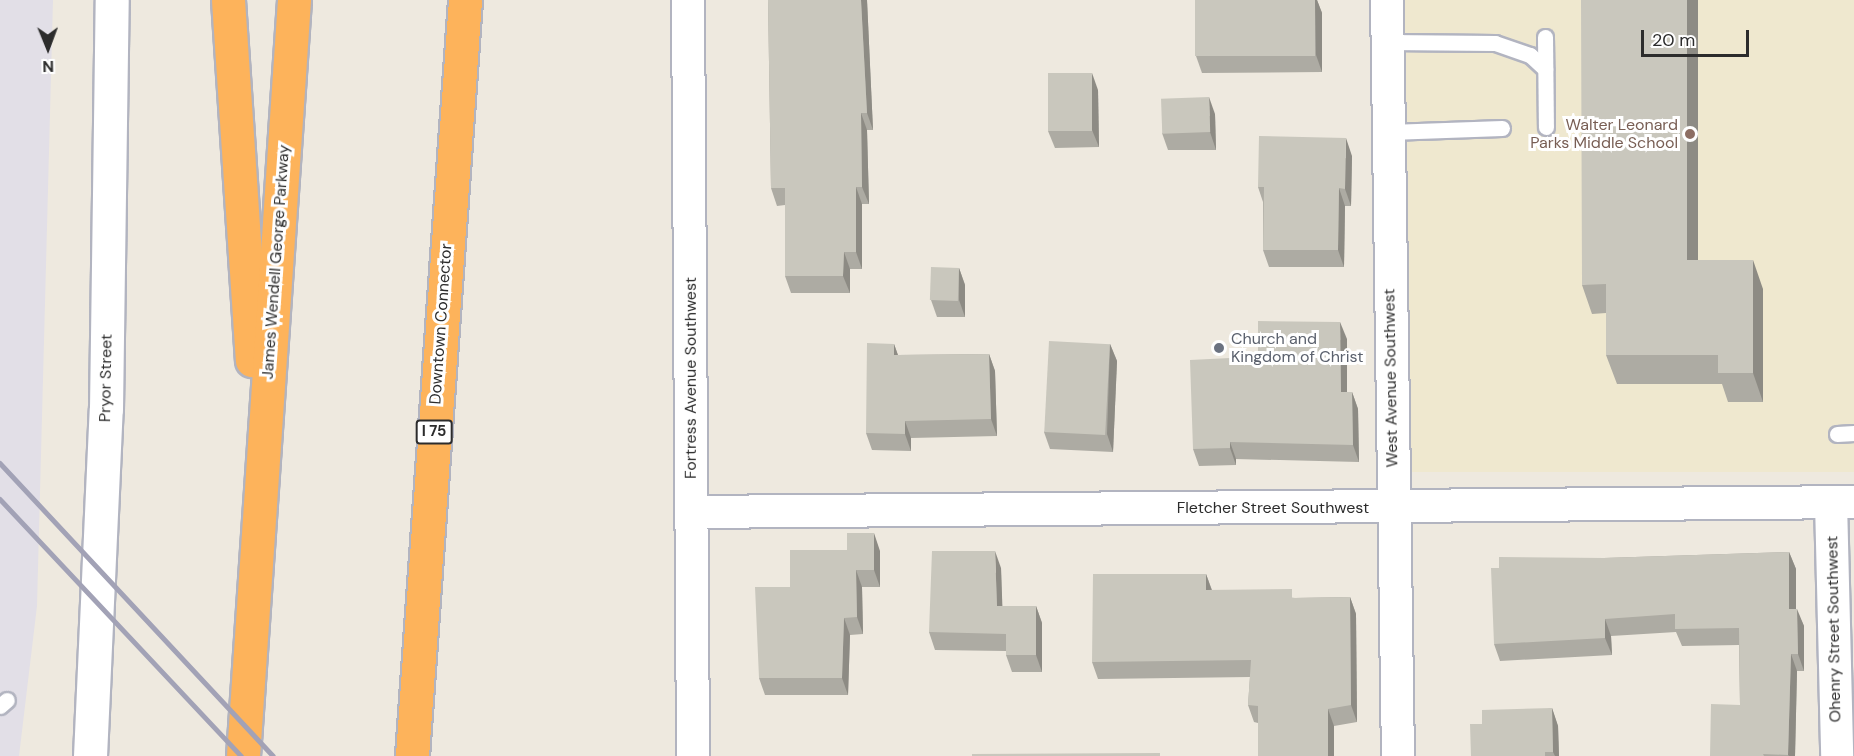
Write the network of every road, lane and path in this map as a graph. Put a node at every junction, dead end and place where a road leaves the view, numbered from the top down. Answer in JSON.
{"nodes":[{"id":1,"x":112,"y":0,"type":"edge"},
{"id":2,"x":228,"y":0,"type":"edge"},
{"id":3,"x":294,"y":0,"type":"edge"},
{"id":4,"x":465,"y":0,"type":"edge"},
{"id":5,"x":479,"y":0,"type":"edge"},
{"id":6,"x":688,"y":0,"type":"edge"},
{"id":7,"x":1387,"y":0,"type":"edge"},
{"id":8,"x":1545,"y":37,"type":"dead end"},
{"id":9,"x":1387,"y":42,"type":"junction"},
{"id":10,"x":1545,"y":69,"type":"junction"},
{"id":11,"x":456,"y":107,"type":"junction"},
{"id":12,"x":1546,"y":127,"type":"dead end"},
{"id":13,"x":1502,"y":128,"type":"dead end"},
{"id":14,"x":1389,"y":132,"type":"junction"},
{"id":15,"x":1854,"y":433,"type":"edge"},
{"id":16,"x":1837,"y":434,"type":"dead end"},
{"id":17,"x":1843,"y":502,"type":"edge"},
{"id":18,"x":1395,"y":506,"type":"junction"},
{"id":19,"x":692,"y":512,"type":"junction"},
{"id":20,"x":257,"y":524,"type":"junction"},
{"id":21,"x":90,"y":756,"type":"edge"},
{"id":22,"x":243,"y":756,"type":"edge"},
{"id":23,"x":412,"y":756,"type":"edge"},
{"id":24,"x":693,"y":756,"type":"edge"},
{"id":25,"x":1398,"y":756,"type":"edge"},
{"id":26,"x":1837,"y":756,"type":"edge"}],
"edges":[{"from":1,"to":21,"type":"main road","name":"Pryor Street"},
{"from":2,"to":20,"type":"highway"},
{"from":3,"to":20,"type":"highway","name":"James Wendell George Parkway"},
{"from":4,"to":11,"type":"highway","number":"I 75"},
{"from":5,"to":11,"type":"highway"},
{"from":6,"to":19,"type":"street","name":"Fortress Avenue Southwest"},
{"from":7,"to":9,"type":"street","name":"West Avenue Southwest"},
{"from":8,"to":10,"type":"lane"},
{"from":9,"to":10,"type":"lane"},
{"from":9,"to":14,"type":"street","name":"West Avenue Southwest"},
{"from":10,"to":12,"type":"lane"},
{"from":11,"to":23,"type":"highway","name":"Downtown Connector","number":"I 75"},
{"from":13,"to":14,"type":"lane"},
{"from":14,"to":18,"type":"street","name":"West Avenue Southwest"},
{"from":15,"to":16,"type":"lane"},
{"from":17,"to":18,"type":"street","name":"Fletcher Street Southwest"},
{"from":17,"to":26,"type":"street","name":"Ohenry Street Southwest"},
{"from":18,"to":19,"type":"street","name":"Fletcher Street Southwest"},
{"from":18,"to":25,"type":"street","name":"West Avenue Southwest"},
{"from":19,"to":24,"type":"street","name":"Fortress Avenue Southwest"},
{"from":20,"to":22,"type":"highway"}]}
